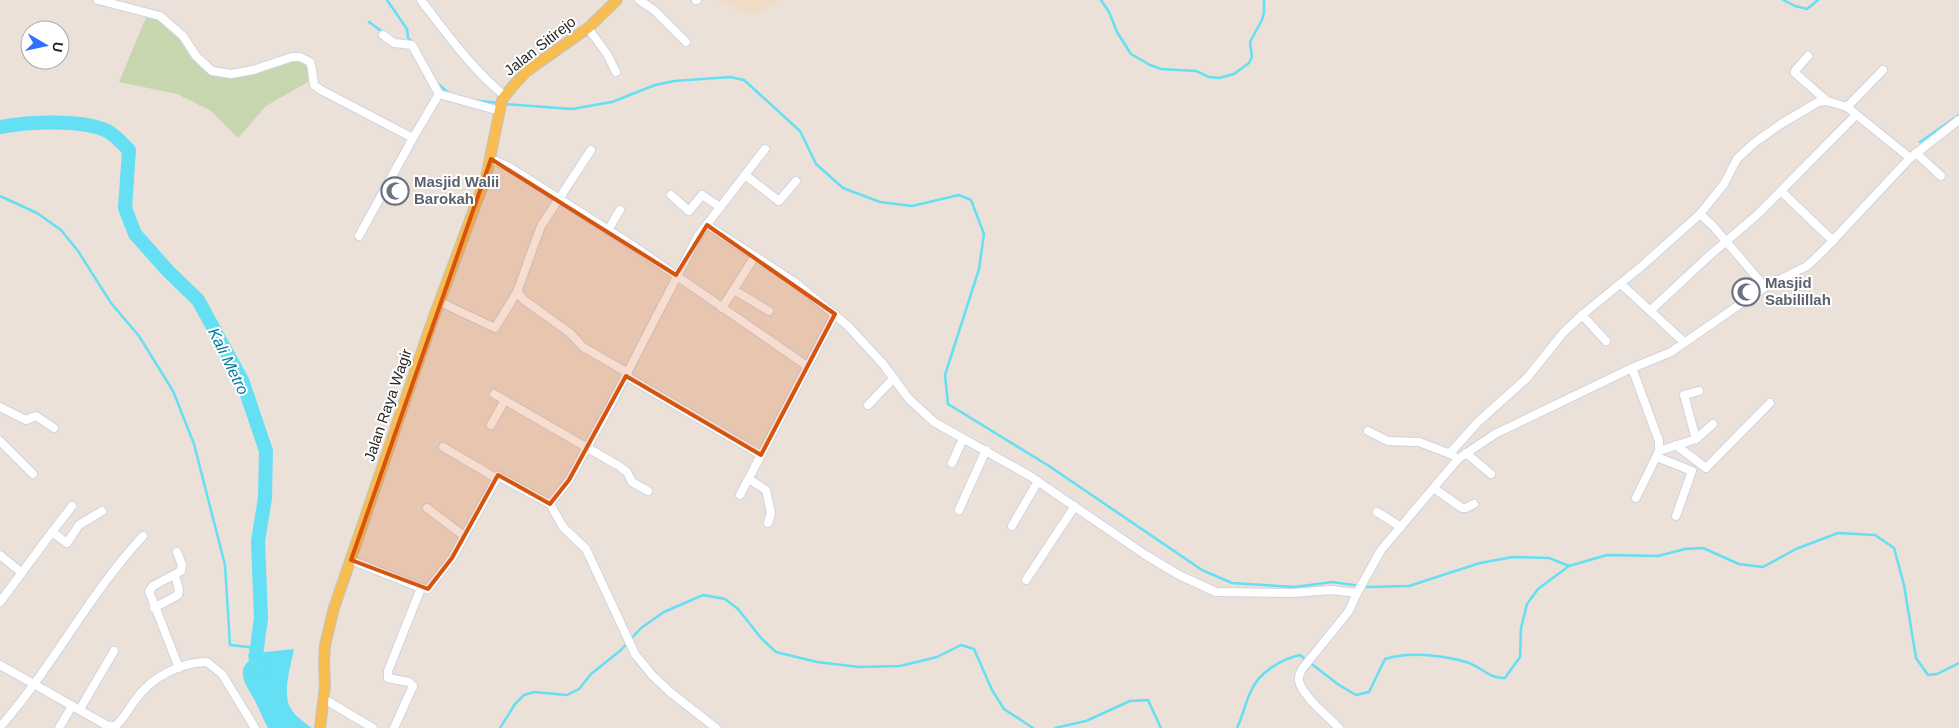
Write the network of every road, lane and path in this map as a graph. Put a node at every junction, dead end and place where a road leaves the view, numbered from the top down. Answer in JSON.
{"nodes":[{"id":1,"x":98,"y":0,"type":"edge"},
{"id":2,"x":422,"y":0,"type":"edge"},
{"id":3,"x":617,"y":0,"type":"edge"},
{"id":4,"x":640,"y":0,"type":"edge"},
{"id":5,"x":588,"y":28,"type":"junction"},
{"id":6,"x":383,"y":35,"type":"dead end"},
{"id":7,"x":686,"y":42,"type":"dead end"},
{"id":8,"x":1808,"y":56,"type":"dead end"},
{"id":9,"x":1883,"y":70,"type":"dead end"},
{"id":10,"x":616,"y":72,"type":"dead end"},
{"id":11,"x":439,"y":94,"type":"junction"},
{"id":12,"x":1827,"y":102,"type":"junction"},
{"id":13,"x":502,"y":104,"type":"junction"},
{"id":14,"x":1847,"y":108,"type":"junction"},
{"id":15,"x":1856,"y":115,"type":"junction"},
{"id":16,"x":1959,"y":120,"type":"edge"},
{"id":17,"x":413,"y":138,"type":"junction"},
{"id":18,"x":766,"y":149,"type":"dead end"},
{"id":19,"x":591,"y":150,"type":"dead end"},
{"id":20,"x":1913,"y":156,"type":"junction"},
{"id":21,"x":491,"y":159,"type":"junction"},
{"id":22,"x":746,"y":175,"type":"junction"},
{"id":23,"x":1941,"y":176,"type":"dead end"},
{"id":24,"x":796,"y":181,"type":"dead end"},
{"id":25,"x":1782,"y":192,"type":"junction"},
{"id":26,"x":672,"y":195,"type":"dead end"},
{"id":27,"x":560,"y":200,"type":"junction"},
{"id":28,"x":720,"y":207,"type":"junction"},
{"id":29,"x":620,"y":210,"type":"dead end"},
{"id":30,"x":1700,"y":214,"type":"junction"},
{"id":31,"x":707,"y":225,"type":"junction"},
{"id":32,"x":608,"y":230,"type":"junction"},
{"id":33,"x":360,"y":236,"type":"dead end"},
{"id":34,"x":1833,"y":241,"type":"junction"},
{"id":35,"x":1727,"y":242,"type":"junction"},
{"id":36,"x":755,"y":256,"type":"junction"},
{"id":37,"x":676,"y":275,"type":"junction"},
{"id":38,"x":1621,"y":284,"type":"junction"},
{"id":39,"x":1765,"y":287,"type":"junction"},
{"id":40,"x":734,"y":290,"type":"junction"},
{"id":41,"x":517,"y":292,"type":"junction"},
{"id":42,"x":440,"y":302,"type":"junction"},
{"id":43,"x":722,"y":308,"type":"junction"},
{"id":44,"x":1651,"y":310,"type":"junction"},
{"id":45,"x":769,"y":311,"type":"dead end"},
{"id":46,"x":835,"y":314,"type":"junction"},
{"id":47,"x":1582,"y":315,"type":"junction"},
{"id":48,"x":1606,"y":341,"type":"dead end"},
{"id":49,"x":1684,"y":342,"type":"junction"},
{"id":50,"x":807,"y":366,"type":"junction"},
{"id":51,"x":1632,"y":368,"type":"junction"},
{"id":52,"x":627,"y":374,"type":"junction"},
{"id":53,"x":894,"y":378,"type":"junction"},
{"id":54,"x":1699,"y":391,"type":"dead end"},
{"id":55,"x":494,"y":394,"type":"dead end"},
{"id":56,"x":505,"y":400,"type":"junction"},
{"id":57,"x":1770,"y":403,"type":"dead end"},
{"id":58,"x":868,"y":405,"type":"dead end"},
{"id":59,"x":0,"y":407,"type":"edge"},
{"id":60,"x":1712,"y":424,"type":"dead end"},
{"id":61,"x":491,"y":426,"type":"dead end"},
{"id":62,"x":54,"y":428,"type":"dead end"},
{"id":63,"x":1368,"y":431,"type":"dead end"},
{"id":64,"x":1696,"y":439,"type":"junction"},
{"id":65,"x":963,"y":440,"type":"junction"},
{"id":66,"x":0,"y":441,"type":"edge"},
{"id":67,"x":1676,"y":446,"type":"junction"},
{"id":68,"x":443,"y":447,"type":"dead end"},
{"id":69,"x":587,"y":448,"type":"junction"},
{"id":70,"x":986,"y":450,"type":"junction"},
{"id":71,"x":1450,"y":452,"type":"junction"},
{"id":72,"x":1466,"y":453,"type":"junction"},
{"id":73,"x":1658,"y":454,"type":"junction"},
{"id":74,"x":761,"y":455,"type":"junction"},
{"id":75,"x":1458,"y":459,"type":"junction"},
{"id":76,"x":952,"y":463,"type":"dead end"},
{"id":77,"x":33,"y":474,"type":"dead end"},
{"id":78,"x":1491,"y":474,"type":"dead end"},
{"id":79,"x":496,"y":478,"type":"junction"},
{"id":80,"x":749,"y":479,"type":"junction"},
{"id":81,"x":1038,"y":481,"type":"junction"},
{"id":82,"x":1435,"y":489,"type":"junction"},
{"id":83,"x":648,"y":491,"type":"dead end"},
{"id":84,"x":740,"y":496,"type":"dead end"},
{"id":85,"x":1636,"y":498,"type":"dead end"},
{"id":86,"x":550,"y":504,"type":"junction"},
{"id":87,"x":1474,"y":504,"type":"dead end"},
{"id":88,"x":72,"y":506,"type":"dead end"},
{"id":89,"x":1075,"y":506,"type":"junction"},
{"id":90,"x":427,"y":508,"type":"dead end"},
{"id":91,"x":102,"y":510,"type":"dead end"},
{"id":92,"x":959,"y":510,"type":"dead end"},
{"id":93,"x":1377,"y":512,"type":"dead end"},
{"id":94,"x":1676,"y":516,"type":"dead end"},
{"id":95,"x":768,"y":523,"type":"dead end"},
{"id":96,"x":1012,"y":526,"type":"dead end"},
{"id":97,"x":1401,"y":527,"type":"junction"},
{"id":98,"x":52,"y":532,"type":"junction"},
{"id":99,"x":143,"y":536,"type":"dead end"},
{"id":100,"x":464,"y":536,"type":"junction"},
{"id":101,"x":177,"y":552,"type":"dead end"},
{"id":102,"x":0,"y":555,"type":"edge"},
{"id":103,"x":351,"y":560,"type":"junction"},
{"id":104,"x":21,"y":572,"type":"junction"},
{"id":105,"x":175,"y":575,"type":"junction"},
{"id":106,"x":1026,"y":580,"type":"dead end"},
{"id":107,"x":421,"y":588,"type":"junction"},
{"id":108,"x":1360,"y":588,"type":"junction"},
{"id":109,"x":0,"y":602,"type":"edge"},
{"id":110,"x":154,"y":608,"type":"junction"},
{"id":111,"x":114,"y":651,"type":"dead end"},
{"id":112,"x":0,"y":664,"type":"edge"},
{"id":113,"x":179,"y":668,"type":"junction"},
{"id":114,"x":35,"y":686,"type":"junction"},
{"id":115,"x":324,"y":699,"type":"junction"},
{"id":116,"x":76,"y":707,"type":"junction"},
{"id":117,"x":320,"y":724,"type":"edge"},
{"id":118,"x":0,"y":727,"type":"edge"},
{"id":119,"x":59,"y":728,"type":"edge"},
{"id":120,"x":256,"y":728,"type":"edge"},
{"id":121,"x":373,"y":728,"type":"edge"},
{"id":122,"x":394,"y":728,"type":"edge"},
{"id":123,"x":716,"y":728,"type":"edge"},
{"id":124,"x":1339,"y":728,"type":"edge"}],
"edges":[{"from":1,"to":17,"type":"street"},
{"from":2,"to":13,"type":"street"},
{"from":3,"to":5,"type":"main road","name":"Jalan Sitirejo"},
{"from":4,"to":7,"type":"street"},
{"from":5,"to":10,"type":"street"},
{"from":5,"to":13,"type":"main road","name":"Jalan Sitirejo"},
{"from":6,"to":11,"type":"street"},
{"from":8,"to":12,"type":"street"},
{"from":9,"to":14,"type":"street"},
{"from":11,"to":13,"type":"street"},
{"from":11,"to":17,"type":"street"},
{"from":12,"to":14,"type":"street"},
{"from":12,"to":30,"type":"street"},
{"from":13,"to":21,"type":"main road","name":"Jalan Raya Wagir"},
{"from":14,"to":15,"type":"street"},
{"from":15,"to":20,"type":"street"},
{"from":15,"to":25,"type":"street"},
{"from":16,"to":20,"type":"street"},
{"from":17,"to":33,"type":"street"},
{"from":18,"to":22,"type":"street"},
{"from":19,"to":27,"type":"street"},
{"from":20,"to":23,"type":"street"},
{"from":20,"to":34,"type":"street"},
{"from":21,"to":27,"type":"street"},
{"from":21,"to":42,"type":"main road","name":"Jalan Raya Wagir"},
{"from":22,"to":24,"type":"street"},
{"from":22,"to":28,"type":"street"},
{"from":25,"to":34,"type":"street"},
{"from":25,"to":35,"type":"street"},
{"from":26,"to":28,"type":"street"},
{"from":27,"to":32,"type":"street"},
{"from":27,"to":41,"type":"street"},
{"from":28,"to":31,"type":"street"},
{"from":29,"to":32,"type":"street"},
{"from":30,"to":35,"type":"street"},
{"from":30,"to":38,"type":"street"},
{"from":31,"to":36,"type":"street"},
{"from":31,"to":37,"type":"street"},
{"from":32,"to":37,"type":"street"},
{"from":34,"to":39,"type":"street"},
{"from":35,"to":39,"type":"street"},
{"from":35,"to":44,"type":"street"},
{"from":36,"to":40,"type":"street"},
{"from":36,"to":46,"type":"street"},
{"from":37,"to":43,"type":"street"},
{"from":37,"to":52,"type":"street"},
{"from":38,"to":44,"type":"street"},
{"from":38,"to":47,"type":"street"},
{"from":39,"to":49,"type":"street"},
{"from":40,"to":43,"type":"street"},
{"from":40,"to":45,"type":"street"},
{"from":41,"to":42,"type":"street"},
{"from":41,"to":52,"type":"street"},
{"from":42,"to":103,"type":"main road","name":"Jalan Raya Wagir"},
{"from":43,"to":50,"type":"street"},
{"from":44,"to":49,"type":"street"},
{"from":46,"to":50,"type":"street"},
{"from":46,"to":53,"type":"street"},
{"from":47,"to":48,"type":"street"},
{"from":47,"to":71,"type":"street"},
{"from":49,"to":51,"type":"street"},
{"from":50,"to":74,"type":"street"},
{"from":51,"to":72,"type":"street"},
{"from":51,"to":73,"type":"street"},
{"from":52,"to":69,"type":"street"},
{"from":52,"to":74,"type":"street"},
{"from":53,"to":58,"type":"street"},
{"from":53,"to":65,"type":"street"},
{"from":54,"to":64,"type":"street"},
{"from":55,"to":56,"type":"street"},
{"from":56,"to":61,"type":"street"},
{"from":56,"to":69,"type":"street"},
{"from":57,"to":67,"type":"street"},
{"from":59,"to":62,"type":"street"},
{"from":60,"to":64,"type":"street"},
{"from":63,"to":71,"type":"street"},
{"from":64,"to":67,"type":"street"},
{"from":65,"to":70,"type":"street"},
{"from":65,"to":76,"type":"street"},
{"from":66,"to":77,"type":"street"},
{"from":67,"to":73,"type":"street"},
{"from":68,"to":79,"type":"street"},
{"from":69,"to":83,"type":"street"},
{"from":69,"to":86,"type":"street"},
{"from":70,"to":81,"type":"street"},
{"from":70,"to":92,"type":"street"},
{"from":71,"to":75,"type":"street"},
{"from":72,"to":75,"type":"street"},
{"from":72,"to":78,"type":"street"},
{"from":73,"to":85,"type":"street"},
{"from":73,"to":94,"type":"street"},
{"from":74,"to":80,"type":"street"},
{"from":75,"to":82,"type":"street"},
{"from":79,"to":86,"type":"street"},
{"from":79,"to":100,"type":"street"},
{"from":80,"to":84,"type":"street"},
{"from":80,"to":95,"type":"street"},
{"from":81,"to":89,"type":"street"},
{"from":81,"to":96,"type":"street"},
{"from":82,"to":87,"type":"street"},
{"from":82,"to":97,"type":"street"},
{"from":86,"to":123,"type":"street"},
{"from":88,"to":98,"type":"street"},
{"from":89,"to":106,"type":"street"},
{"from":89,"to":108,"type":"street"},
{"from":90,"to":100,"type":"street"},
{"from":91,"to":98,"type":"street"},
{"from":93,"to":97,"type":"street"},
{"from":97,"to":108,"type":"street"},
{"from":98,"to":104,"type":"street"},
{"from":99,"to":114,"type":"street"},
{"from":100,"to":107,"type":"street"},
{"from":101,"to":105,"type":"street"},
{"from":102,"to":104,"type":"street"},
{"from":103,"to":107,"type":"street"},
{"from":103,"to":115,"type":"main road","name":"Jalan Raya Wagir"},
{"from":104,"to":109,"type":"street"},
{"from":105,"to":110,"type":"street"},
{"from":105,"to":110,"type":"street"},
{"from":107,"to":122,"type":"street"},
{"from":108,"to":124,"type":"street"},
{"from":110,"to":113,"type":"street"},
{"from":111,"to":116,"type":"street"},
{"from":112,"to":114,"type":"street"},
{"from":113,"to":116,"type":"street"},
{"from":113,"to":120,"type":"street"},
{"from":114,"to":116,"type":"street"},
{"from":114,"to":118,"type":"street"},
{"from":115,"to":117,"type":"main road","name":"Jalan Raya Wagir"},
{"from":115,"to":121,"type":"street"},
{"from":116,"to":119,"type":"street"}]}
